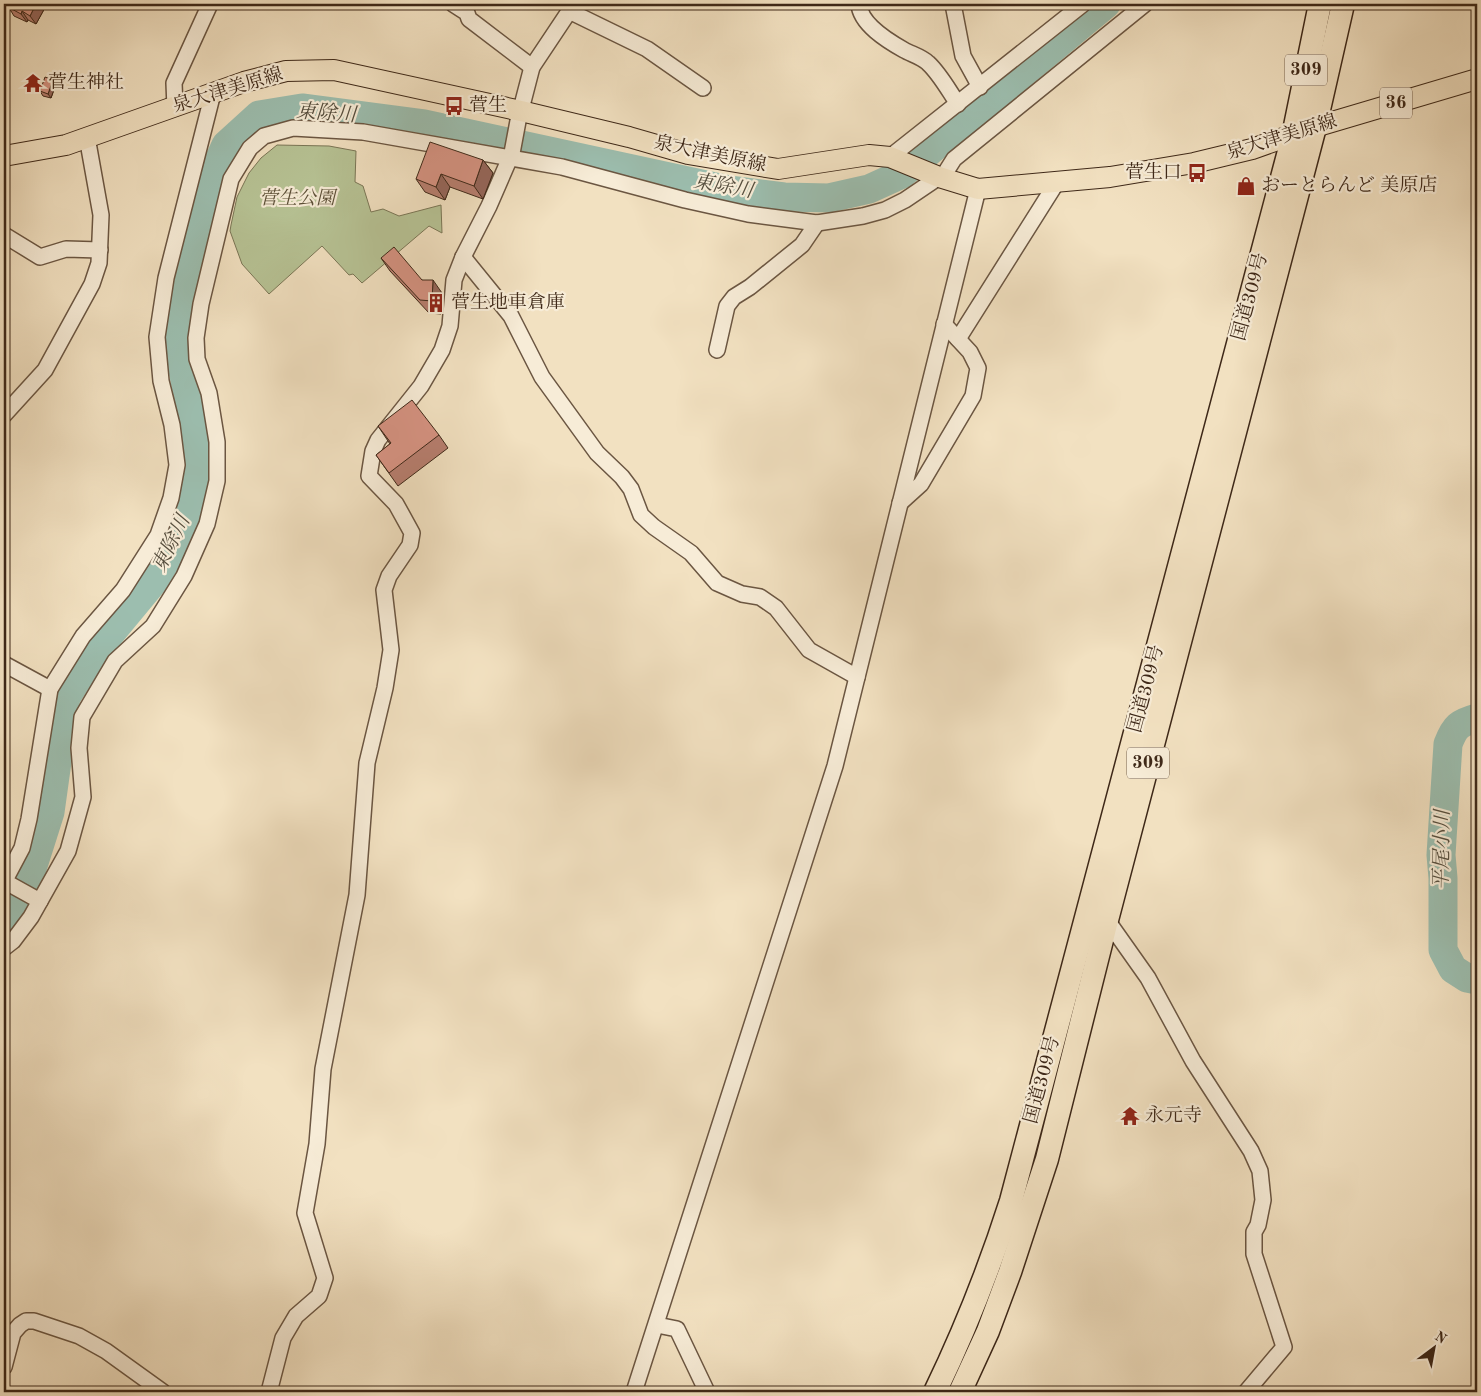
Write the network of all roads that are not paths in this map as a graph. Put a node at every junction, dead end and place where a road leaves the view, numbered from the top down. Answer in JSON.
{"nodes":[{"id":1,"x":210,"y":4,"type":"edge"},
{"id":2,"x":453,"y":4,"type":"edge"},
{"id":3,"x":859,"y":4,"type":"edge"},
{"id":4,"x":953,"y":4,"type":"edge"},
{"id":5,"x":1083,"y":4,"type":"edge"},
{"id":6,"x":1145,"y":4,"type":"edge"},
{"id":7,"x":1320,"y":4,"type":"edge"},
{"id":8,"x":1342,"y":4,"type":"edge"},
{"id":9,"x":571,"y":7,"type":"edge"},
{"id":10,"x":532,"y":67,"type":"junction"},
{"id":11,"x":1477,"y":79,"type":"edge"},
{"id":12,"x":980,"y":87,"type":"junction"},
{"id":13,"x":703,"y":88,"type":"dead end"},
{"id":14,"x":213,"y":93,"type":"junction"},
{"id":15,"x":958,"y":104,"type":"junction"},
{"id":16,"x":174,"y":108,"type":"junction"},
{"id":17,"x":519,"y":116,"type":"junction"},
{"id":18,"x":1315,"y":127,"type":"junction"},
{"id":19,"x":1293,"y":136,"type":"junction"},
{"id":20,"x":87,"y":137,"type":"junction"},
{"id":21,"x":511,"y":155,"type":"junction"},
{"id":22,"x":4,"y":156,"type":"edge"},
{"id":23,"x":894,"y":158,"type":"junction"},
{"id":24,"x":936,"y":176,"type":"junction"},
{"id":25,"x":1057,"y":182,"type":"junction"},
{"id":26,"x":978,"y":189,"type":"junction"},
{"id":27,"x":817,"y":223,"type":"junction"},
{"id":28,"x":4,"y":234,"type":"edge"},
{"id":29,"x":100,"y":250,"type":"junction"},
{"id":30,"x":463,"y":257,"type":"junction"},
{"id":31,"x":944,"y":324,"type":"junction"},
{"id":32,"x":958,"y":339,"type":"junction"},
{"id":33,"x":717,"y":350,"type":"dead end"},
{"id":34,"x":4,"y":415,"type":"edge"},
{"id":35,"x":900,"y":503,"type":"junction"},
{"id":36,"x":4,"y":664,"type":"edge"},
{"id":37,"x":857,"y":677,"type":"junction"},
{"id":38,"x":50,"y":690,"type":"junction"},
{"id":39,"x":4,"y":881,"type":"edge"},
{"id":40,"x":40,"y":901,"type":"junction"},
{"id":41,"x":1098,"y":917,"type":"junction"},
{"id":42,"x":4,"y":948,"type":"edge"},
{"id":43,"x":657,"y":1325,"type":"junction"},
{"id":44,"x":4,"y":1367,"type":"edge"},
{"id":45,"x":163,"y":1392,"type":"edge"},
{"id":46,"x":269,"y":1392,"type":"edge"},
{"id":47,"x":634,"y":1392,"type":"edge"},
{"id":48,"x":707,"y":1392,"type":"edge"},
{"id":49,"x":935,"y":1392,"type":"edge"},
{"id":50,"x":960,"y":1392,"type":"edge"},
{"id":51,"x":1246,"y":1392,"type":"edge"}],
"edges":[{"from":1,"to":16,"type":"street"},
{"from":2,"to":10,"type":"street"},
{"from":3,"to":15,"type":"street"},
{"from":4,"to":12,"type":"street"},
{"from":5,"to":12,"type":"street"},
{"from":6,"to":24,"type":"street"},
{"from":7,"to":19,"type":"highway","name":"国道309号","number":"309"},
{"from":8,"to":18,"type":"highway","name":"国道309号","number":"309"},
{"from":9,"to":10,"type":"street"},
{"from":9,"to":13,"type":"street"},
{"from":10,"to":17,"type":"street"},
{"from":11,"to":18,"type":"main road","name":"泉大津美原線","number":"36"},
{"from":12,"to":15,"type":"street"},
{"from":14,"to":16,"type":"main road","name":"泉大津美原線","number":"36"},
{"from":14,"to":17,"type":"main road","name":"泉大津美原線","number":"36"},
{"from":14,"to":38,"type":"street"},
{"from":15,"to":23,"type":"street"},
{"from":16,"to":20,"type":"main road","name":"泉大津美原線","number":"36"},
{"from":17,"to":21,"type":"street"},
{"from":17,"to":23,"type":"main road","name":"泉大津美原線","number":"36"},
{"from":18,"to":19,"type":"main road","name":"泉大津美原線","number":"36"},
{"from":18,"to":41,"type":"highway","name":"国道309号","number":"309"},
{"from":19,"to":25,"type":"main road","name":"泉大津美原線","number":"36"},
{"from":19,"to":41,"type":"highway","name":"国道309号","number":"309"},
{"from":20,"to":22,"type":"main road","name":"泉大津美原線","number":"36"},
{"from":20,"to":29,"type":"street"},
{"from":21,"to":27,"type":"street"},
{"from":21,"to":30,"type":"street"},
{"from":21,"to":40,"type":"street"},
{"from":23,"to":24,"type":"main road","name":"泉大津美原線","number":"36"},
{"from":24,"to":26,"type":"main road","name":"泉大津美原線","number":"36"},
{"from":24,"to":27,"type":"street"},
{"from":25,"to":26,"type":"main road","name":"泉大津美原線","number":"36"},
{"from":25,"to":32,"type":"street"},
{"from":26,"to":31,"type":"street"},
{"from":27,"to":33,"type":"street"},
{"from":28,"to":29,"type":"street"},
{"from":29,"to":34,"type":"street"},
{"from":30,"to":37,"type":"street"},
{"from":30,"to":46,"type":"street"},
{"from":31,"to":32,"type":"street"},
{"from":31,"to":35,"type":"street"},
{"from":32,"to":35,"type":"street"},
{"from":35,"to":37,"type":"street"},
{"from":36,"to":38,"type":"street"},
{"from":37,"to":43,"type":"street"},
{"from":38,"to":39,"type":"street"},
{"from":39,"to":40,"type":"street"},
{"from":40,"to":42,"type":"street"},
{"from":41,"to":49,"type":"highway","name":"国道309号","number":"309"},
{"from":41,"to":50,"type":"highway","name":"国道309号","number":"309"},
{"from":41,"to":51,"type":"street"},
{"from":43,"to":47,"type":"street"},
{"from":43,"to":48,"type":"street"},
{"from":44,"to":45,"type":"street"}]}
